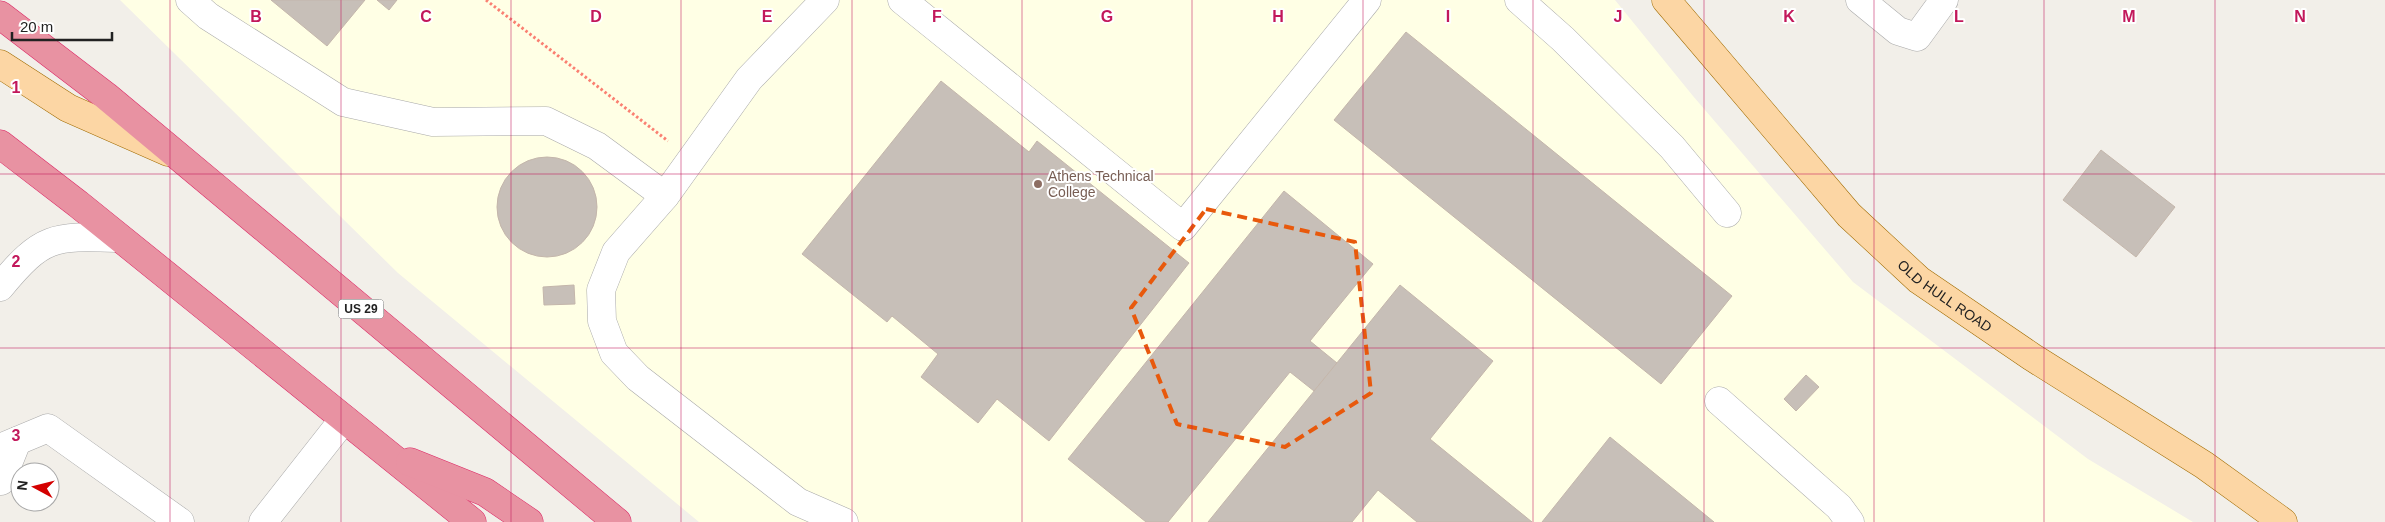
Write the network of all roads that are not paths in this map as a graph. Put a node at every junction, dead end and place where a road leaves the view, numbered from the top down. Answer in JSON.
{"nodes":[{"id":1,"x":190,"y":0,"type":"edge"},
{"id":2,"x":825,"y":0,"type":"edge"},
{"id":3,"x":902,"y":0,"type":"edge"},
{"id":4,"x":1367,"y":0,"type":"edge"},
{"id":5,"x":1519,"y":0,"type":"edge"},
{"id":6,"x":1666,"y":0,"type":"edge"},
{"id":7,"x":1860,"y":0,"type":"edge"},
{"id":8,"x":1944,"y":0,"type":"edge"},
{"id":9,"x":0,"y":15,"type":"edge"},
{"id":10,"x":0,"y":64,"type":"edge"},
{"id":11,"x":1,"y":146,"type":"edge"},
{"id":12,"x":178,"y":157,"type":"junction"},
{"id":13,"x":665,"y":196,"type":"junction"},
{"id":14,"x":1727,"y":213,"type":"dead end"},
{"id":15,"x":119,"y":238,"type":"junction"},
{"id":16,"x":0,"y":287,"type":"edge"},
{"id":17,"x":1719,"y":401,"type":"dead end"},
{"id":18,"x":344,"y":419,"type":"junction"},
{"id":19,"x":6,"y":449,"type":"edge"},
{"id":20,"x":385,"y":452,"type":"junction"},
{"id":21,"x":1,"y":481,"type":"edge"},
{"id":22,"x":150,"y":514,"type":"edge"},
{"id":23,"x":180,"y":522,"type":"edge"},
{"id":24,"x":262,"y":522,"type":"edge"},
{"id":25,"x":472,"y":522,"type":"edge"},
{"id":26,"x":530,"y":522,"type":"edge"},
{"id":27,"x":617,"y":522,"type":"edge"},
{"id":28,"x":844,"y":522,"type":"edge"},
{"id":29,"x":1850,"y":522,"type":"edge"},
{"id":30,"x":2283,"y":522,"type":"edge"}],
"edges":[{"from":1,"to":13,"type":"lane"},
{"from":2,"to":13,"type":"lane"},
{"from":3,"to":4,"type":"lane"},
{"from":5,"to":14,"type":"lane"},
{"from":6,"to":30,"type":"main road","name":"OLD HULL ROAD"},
{"from":7,"to":8,"type":"lane"},
{"from":9,"to":12,"type":"highway","number":"US 29"},
{"from":10,"to":12,"type":"main road"},
{"from":11,"to":15,"type":"highway"},
{"from":12,"to":27,"type":"highway","number":"US 29"},
{"from":13,"to":28,"type":"lane"},
{"from":15,"to":16,"type":"lane"},
{"from":15,"to":18,"type":"highway"},
{"from":17,"to":29,"type":"lane"},
{"from":18,"to":20,"type":"highway"},
{"from":18,"to":24,"type":"lane"},
{"from":19,"to":21,"type":"lane"},
{"from":19,"to":22,"type":"lane"},
{"from":20,"to":25,"type":"highway"},
{"from":20,"to":26,"type":"highway"},
{"from":22,"to":23,"type":"lane"}]}
